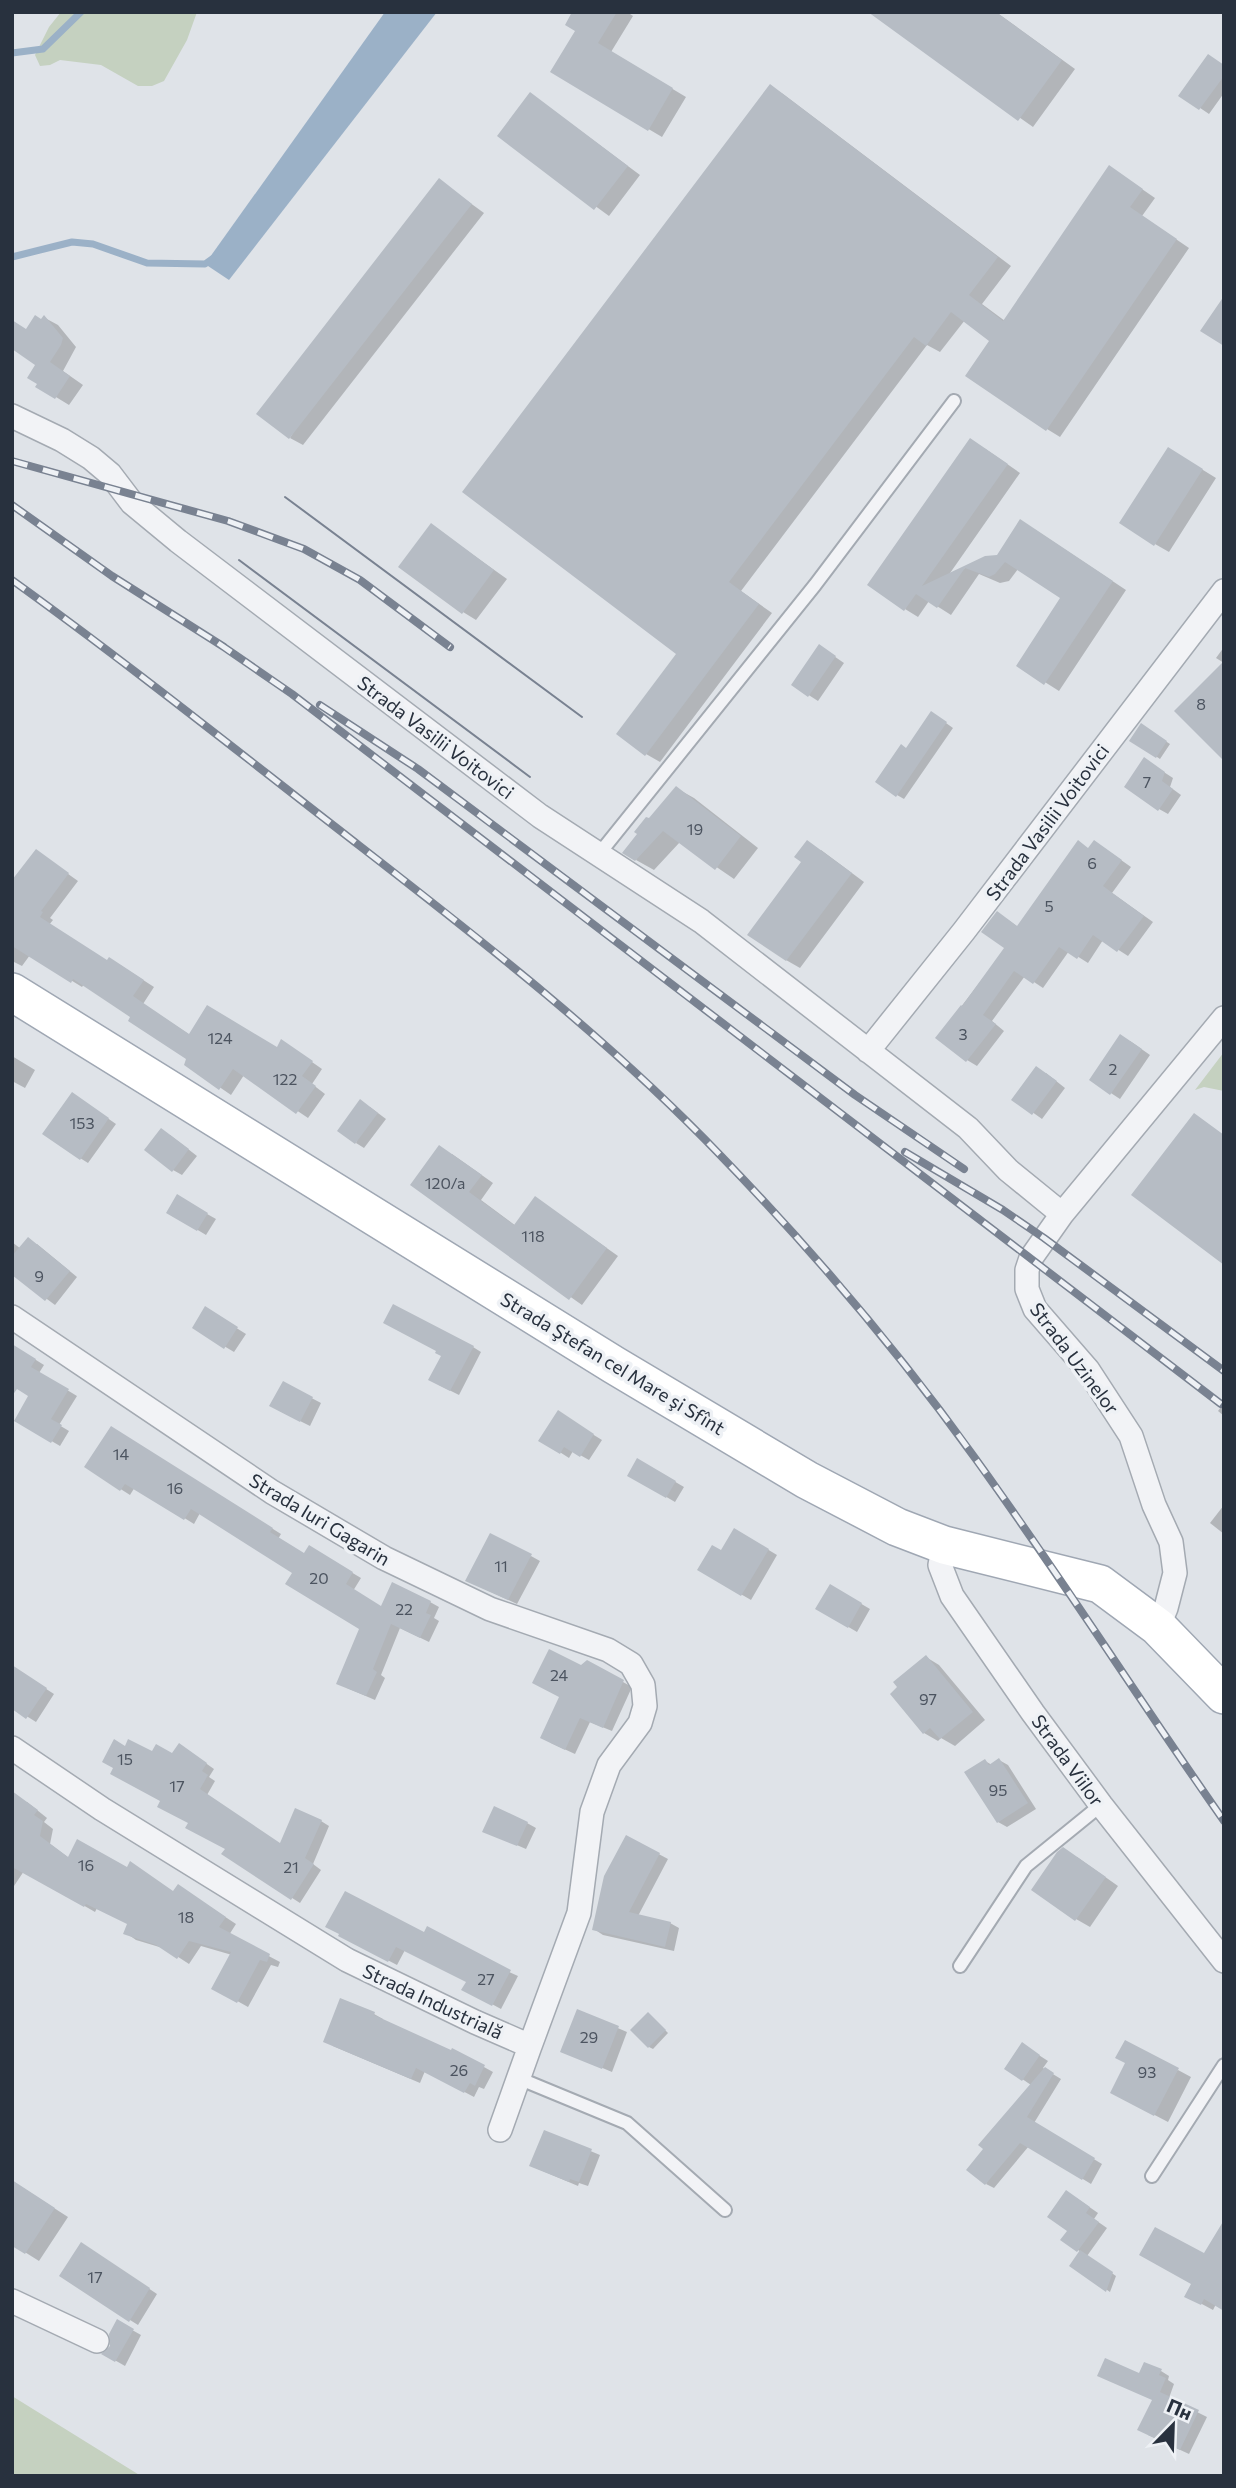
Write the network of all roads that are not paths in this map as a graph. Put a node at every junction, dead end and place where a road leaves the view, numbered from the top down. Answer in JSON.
{"nodes":[{"id":1,"x":954,"y":401,"type":"dead end"},
{"id":2,"x":12,"y":416,"type":"edge"},
{"id":3,"x":1224,"y":591,"type":"edge"},
{"id":4,"x":599,"y":855,"type":"junction"},
{"id":5,"x":12,"y":992,"type":"edge"},
{"id":6,"x":1224,"y":1018,"type":"edge"},
{"id":7,"x":868,"y":1051,"type":"junction"},
{"id":8,"x":1062,"y":1214,"type":"junction"},
{"id":9,"x":12,"y":1317,"type":"edge"},
{"id":10,"x":944,"y":1545,"type":"junction"},
{"id":11,"x":1158,"y":1627,"type":"junction"},
{"id":12,"x":1224,"y":1695,"type":"edge"},
{"id":13,"x":12,"y":1748,"type":"edge"},
{"id":14,"x":1101,"y":1805,"type":"junction"},
{"id":15,"x":1224,"y":1961,"type":"edge"},
{"id":16,"x":960,"y":1966,"type":"dead end"},
{"id":17,"x":530,"y":2046,"type":"junction"},
{"id":18,"x":1224,"y":2065,"type":"edge"},
{"id":19,"x":518,"y":2078,"type":"junction"},
{"id":20,"x":500,"y":2130,"type":"dead end"},
{"id":21,"x":1152,"y":2176,"type":"dead end"},
{"id":22,"x":725,"y":2210,"type":"dead end"},
{"id":23,"x":12,"y":2301,"type":"edge"},
{"id":24,"x":97,"y":2341,"type":"dead end"}],
"edges":[{"from":1,"to":4,"type":"lane"},
{"from":2,"to":4,"type":"street","name":"Strada Vasilii Voitovici"},
{"from":3,"to":7,"type":"street","name":"Strada Vasilii Voitovici"},
{"from":4,"to":7,"type":"street","name":"Strada Vasilii Voitovici"},
{"from":5,"to":10,"type":"main road","name":"Strada Ştefan cel Mare şi Sfînt"},
{"from":6,"to":8,"type":"street","name":"Strada Uzinelor"},
{"from":7,"to":8,"type":"street","name":"Strada Vasilii Voitovici"},
{"from":8,"to":11,"type":"street","name":"Strada Uzinelor"},
{"from":9,"to":17,"type":"street","name":"Strada Iuri Gagarin"},
{"from":10,"to":11,"type":"main road","name":"Strada Ştefan cel Mare şi Sfînt"},
{"from":10,"to":14,"type":"street","name":"Strada Viilor"},
{"from":11,"to":12,"type":"main road","name":"Strada Ştefan cel Mare şi Sfînt"},
{"from":13,"to":17,"type":"street","name":"Strada Industrială"},
{"from":14,"to":15,"type":"street","name":"Strada Viilor"},
{"from":14,"to":16,"type":"lane"},
{"from":17,"to":19,"type":"street"},
{"from":18,"to":21,"type":"lane"},
{"from":19,"to":20,"type":"street"},
{"from":19,"to":22,"type":"lane"},
{"from":23,"to":24,"type":"street"}]}
